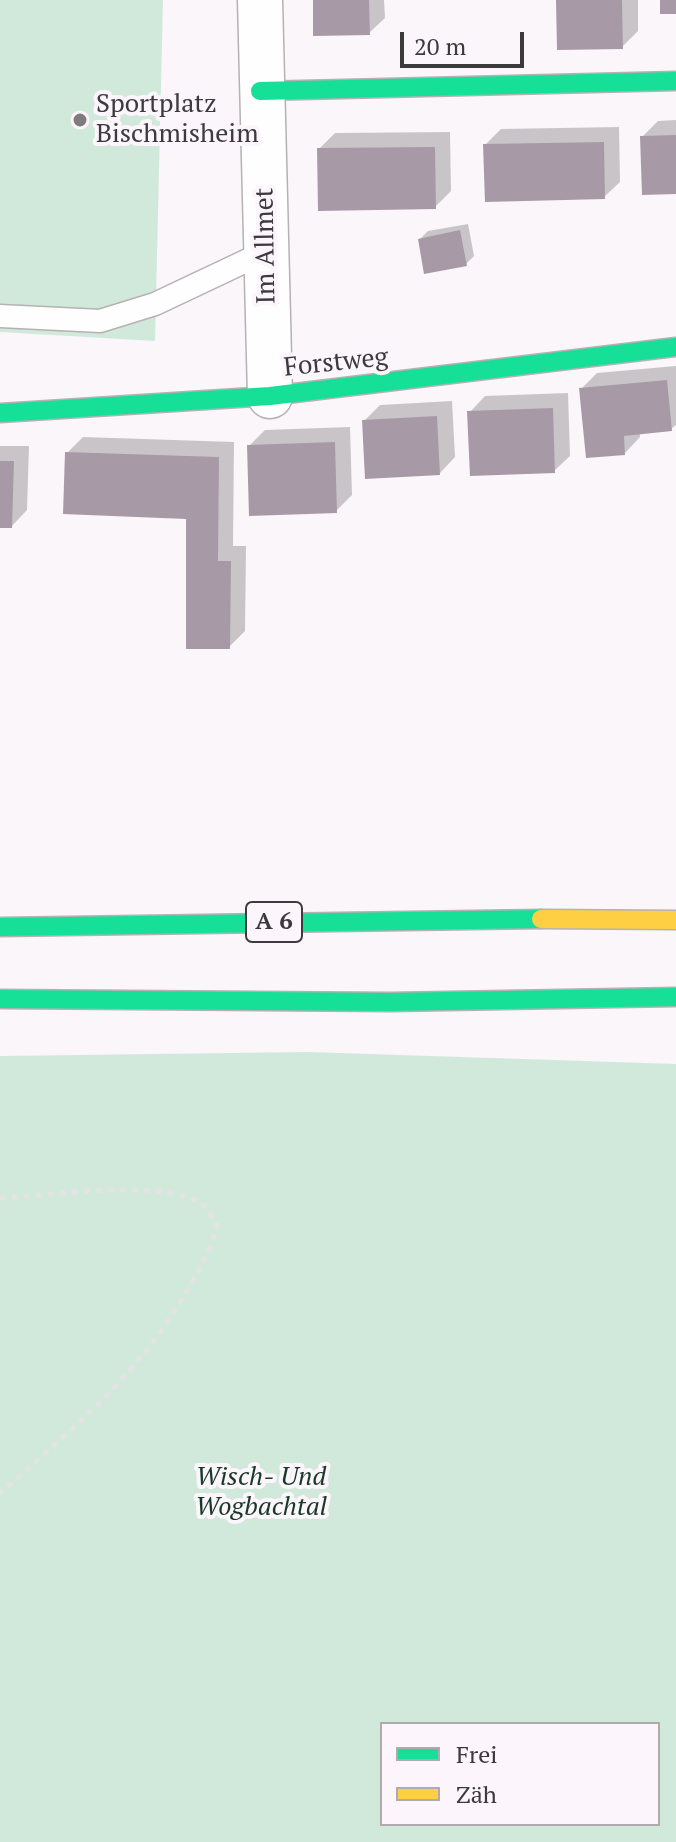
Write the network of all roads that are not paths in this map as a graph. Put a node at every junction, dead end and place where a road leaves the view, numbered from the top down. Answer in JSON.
{"nodes":[{"id":1,"x":260,"y":0,"type":"edge"},
{"id":2,"x":676,"y":81,"type":"edge"},
{"id":3,"x":260,"y":91,"type":"junction"},
{"id":4,"x":265,"y":252,"type":"junction"},
{"id":5,"x":0,"y":316,"type":"edge"},
{"id":6,"x":676,"y":347,"type":"edge"},
{"id":7,"x":270,"y":396,"type":"junction"},
{"id":8,"x":0,"y":413,"type":"edge"},
{"id":9,"x":676,"y":920,"type":"edge"},
{"id":10,"x":0,"y":927,"type":"edge"},
{"id":11,"x":676,"y":997,"type":"edge"},
{"id":12,"x":0,"y":999,"type":"edge"}],
"edges":[{"from":1,"to":3,"type":"street","name":"Im Allmet"},
{"from":2,"to":3,"type":"main road"},
{"from":3,"to":4,"type":"street","name":"Im Allmet"},
{"from":4,"to":5,"type":"lane"},
{"from":4,"to":7,"type":"street","name":"Im Allmet"},
{"from":6,"to":7,"type":"main road","name":"Forstweg"},
{"from":7,"to":8,"type":"main road","name":"Forstweg"},
{"from":9,"to":10,"type":"main road","number":"A 6"},
{"from":11,"to":12,"type":"main road"}]}
